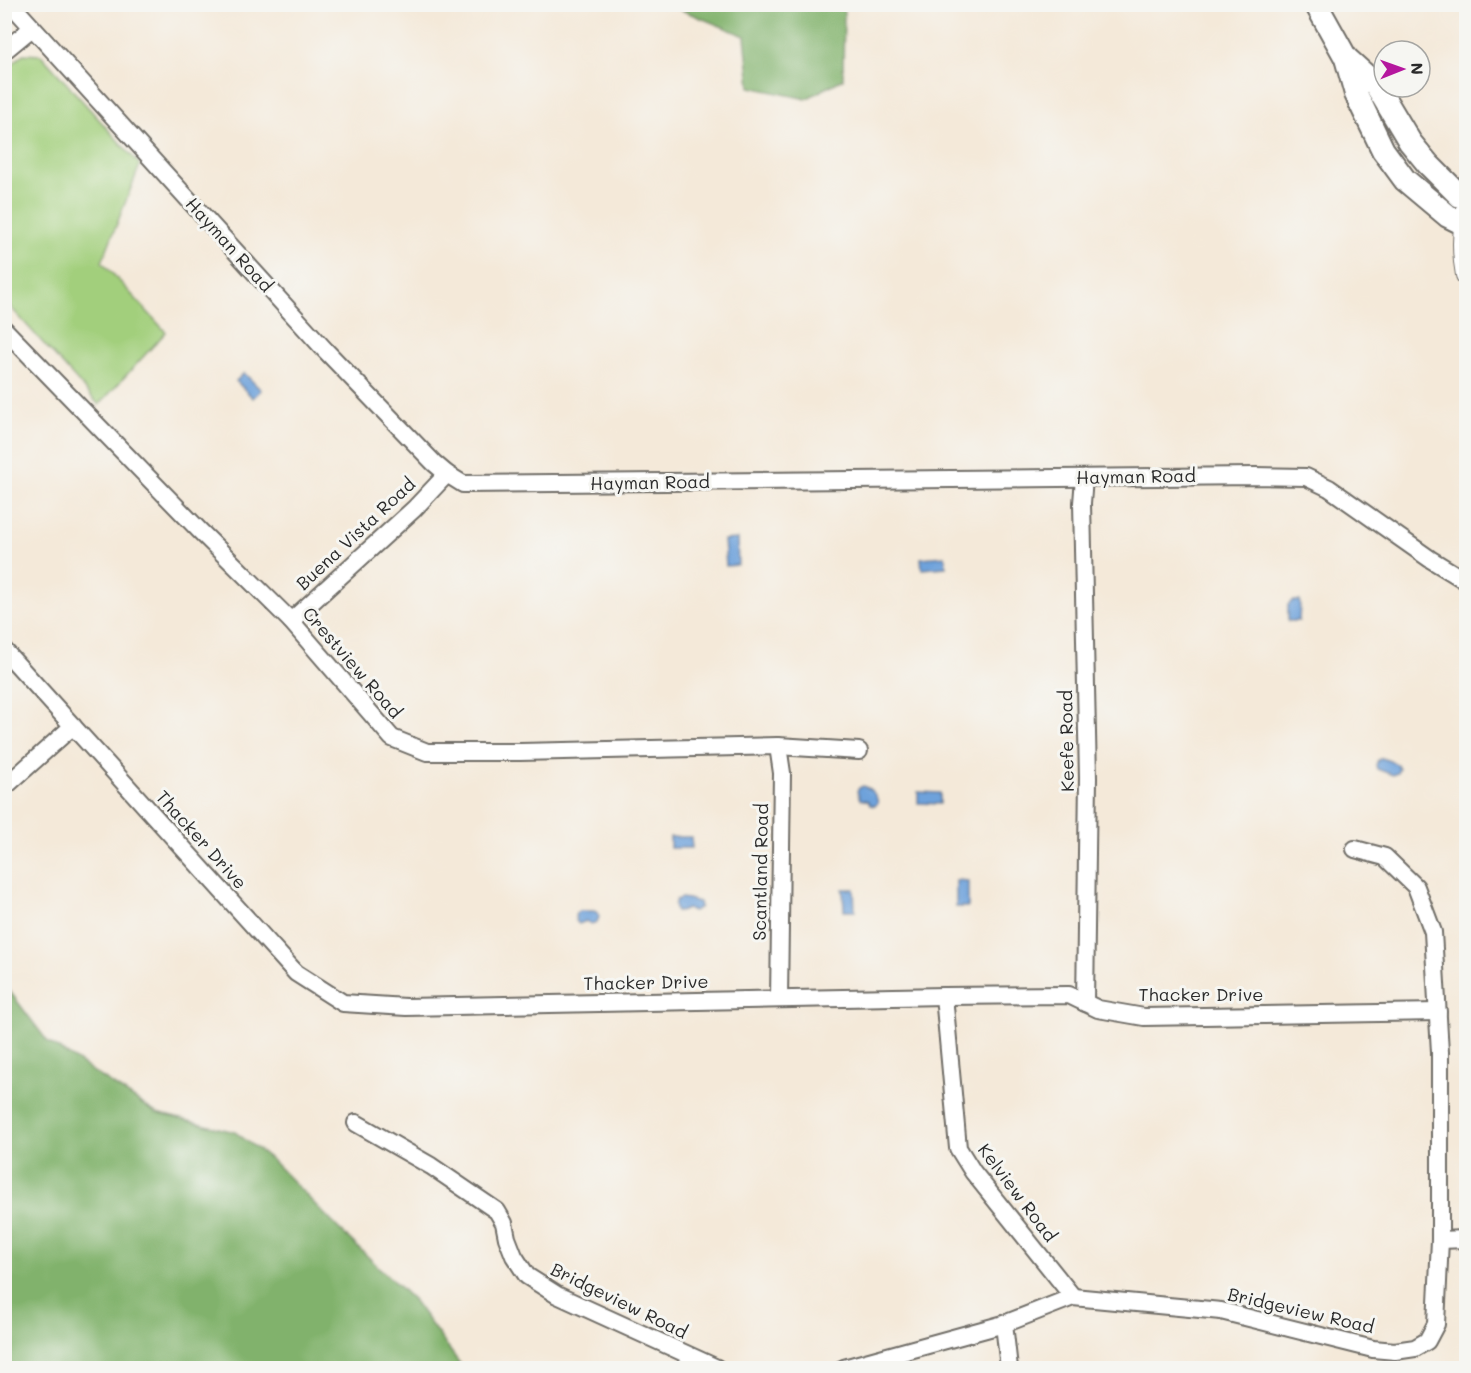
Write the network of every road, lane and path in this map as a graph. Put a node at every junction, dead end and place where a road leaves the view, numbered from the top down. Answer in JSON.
{"nodes":[{"id":1,"x":10,"y":4,"type":"edge"},
{"id":2,"x":1316,"y":4,"type":"edge"},
{"id":3,"x":32,"y":28,"type":"junction"},
{"id":4,"x":4,"y":51,"type":"edge"},
{"id":5,"x":1346,"y":58,"type":"junction"},
{"id":6,"x":1467,"y":199,"type":"edge"},
{"id":7,"x":1466,"y":220,"type":"edge"},
{"id":8,"x":1467,"y":275,"type":"edge"},
{"id":9,"x":4,"y":329,"type":"edge"},
{"id":10,"x":447,"y":474,"type":"junction"},
{"id":11,"x":1084,"y":478,"type":"junction"},
{"id":12,"x":1467,"y":581,"type":"edge"},
{"id":13,"x":291,"y":621,"type":"junction"},
{"id":14,"x":4,"y":650,"type":"edge"},
{"id":15,"x":73,"y":726,"type":"junction"},
{"id":16,"x":778,"y":746,"type":"junction"},
{"id":17,"x":859,"y":751,"type":"dead end"},
{"id":18,"x":8,"y":784,"type":"dead end"},
{"id":19,"x":1355,"y":849,"type":"dead end"},
{"id":20,"x":945,"y":996,"type":"junction"},
{"id":21,"x":779,"y":999,"type":"junction"},
{"id":22,"x":1085,"y":1003,"type":"junction"},
{"id":23,"x":1438,"y":1012,"type":"junction"},
{"id":24,"x":356,"y":1123,"type":"dead end"},
{"id":25,"x":1467,"y":1239,"type":"edge"},
{"id":26,"x":1440,"y":1240,"type":"junction"},
{"id":27,"x":1072,"y":1297,"type":"junction"},
{"id":28,"x":1004,"y":1324,"type":"junction"},
{"id":29,"x":717,"y":1368,"type":"edge"},
{"id":30,"x":844,"y":1368,"type":"edge"},
{"id":31,"x":1009,"y":1368,"type":"edge"}],
"edges":[{"from":1,"to":3,"type":"street","name":"Hayman Road"},
{"from":2,"to":5,"type":"main road"},
{"from":3,"to":4,"type":"street"},
{"from":3,"to":10,"type":"street","name":"Hayman Road"},
{"from":5,"to":6,"type":"main road"},
{"from":5,"to":7,"type":"main road"},
{"from":7,"to":8,"type":"street"},
{"from":9,"to":13,"type":"street","name":"Crestview Road"},
{"from":10,"to":11,"type":"street","name":"Hayman Road"},
{"from":10,"to":13,"type":"street","name":"Buena Vista Road"},
{"from":11,"to":12,"type":"street","name":"Hayman Road"},
{"from":11,"to":22,"type":"street","name":"Keefe Road"},
{"from":13,"to":16,"type":"street","name":"Crestview Road"},
{"from":14,"to":15,"type":"street","name":"Thacker Drive"},
{"from":15,"to":18,"type":"street"},
{"from":15,"to":21,"type":"street","name":"Thacker Drive"},
{"from":16,"to":17,"type":"street","name":"Crestview Road"},
{"from":16,"to":21,"type":"street","name":"Scantland Road"},
{"from":19,"to":23,"type":"street","name":"Bridgeview Road"},
{"from":20,"to":21,"type":"street","name":"Thacker Drive"},
{"from":20,"to":22,"type":"street","name":"Thacker Drive"},
{"from":20,"to":27,"type":"street","name":"Kelview Road"},
{"from":22,"to":23,"type":"street","name":"Thacker Drive"},
{"from":23,"to":26,"type":"street","name":"Bridgeview Road"},
{"from":24,"to":29,"type":"street","name":"Bridgeview Road"},
{"from":25,"to":26,"type":"street"},
{"from":26,"to":27,"type":"street","name":"Bridgeview Road"},
{"from":27,"to":28,"type":"street","name":"Bridgeview Road"},
{"from":28,"to":30,"type":"street","name":"Bridgeview Road"},
{"from":28,"to":31,"type":"street"}]}
